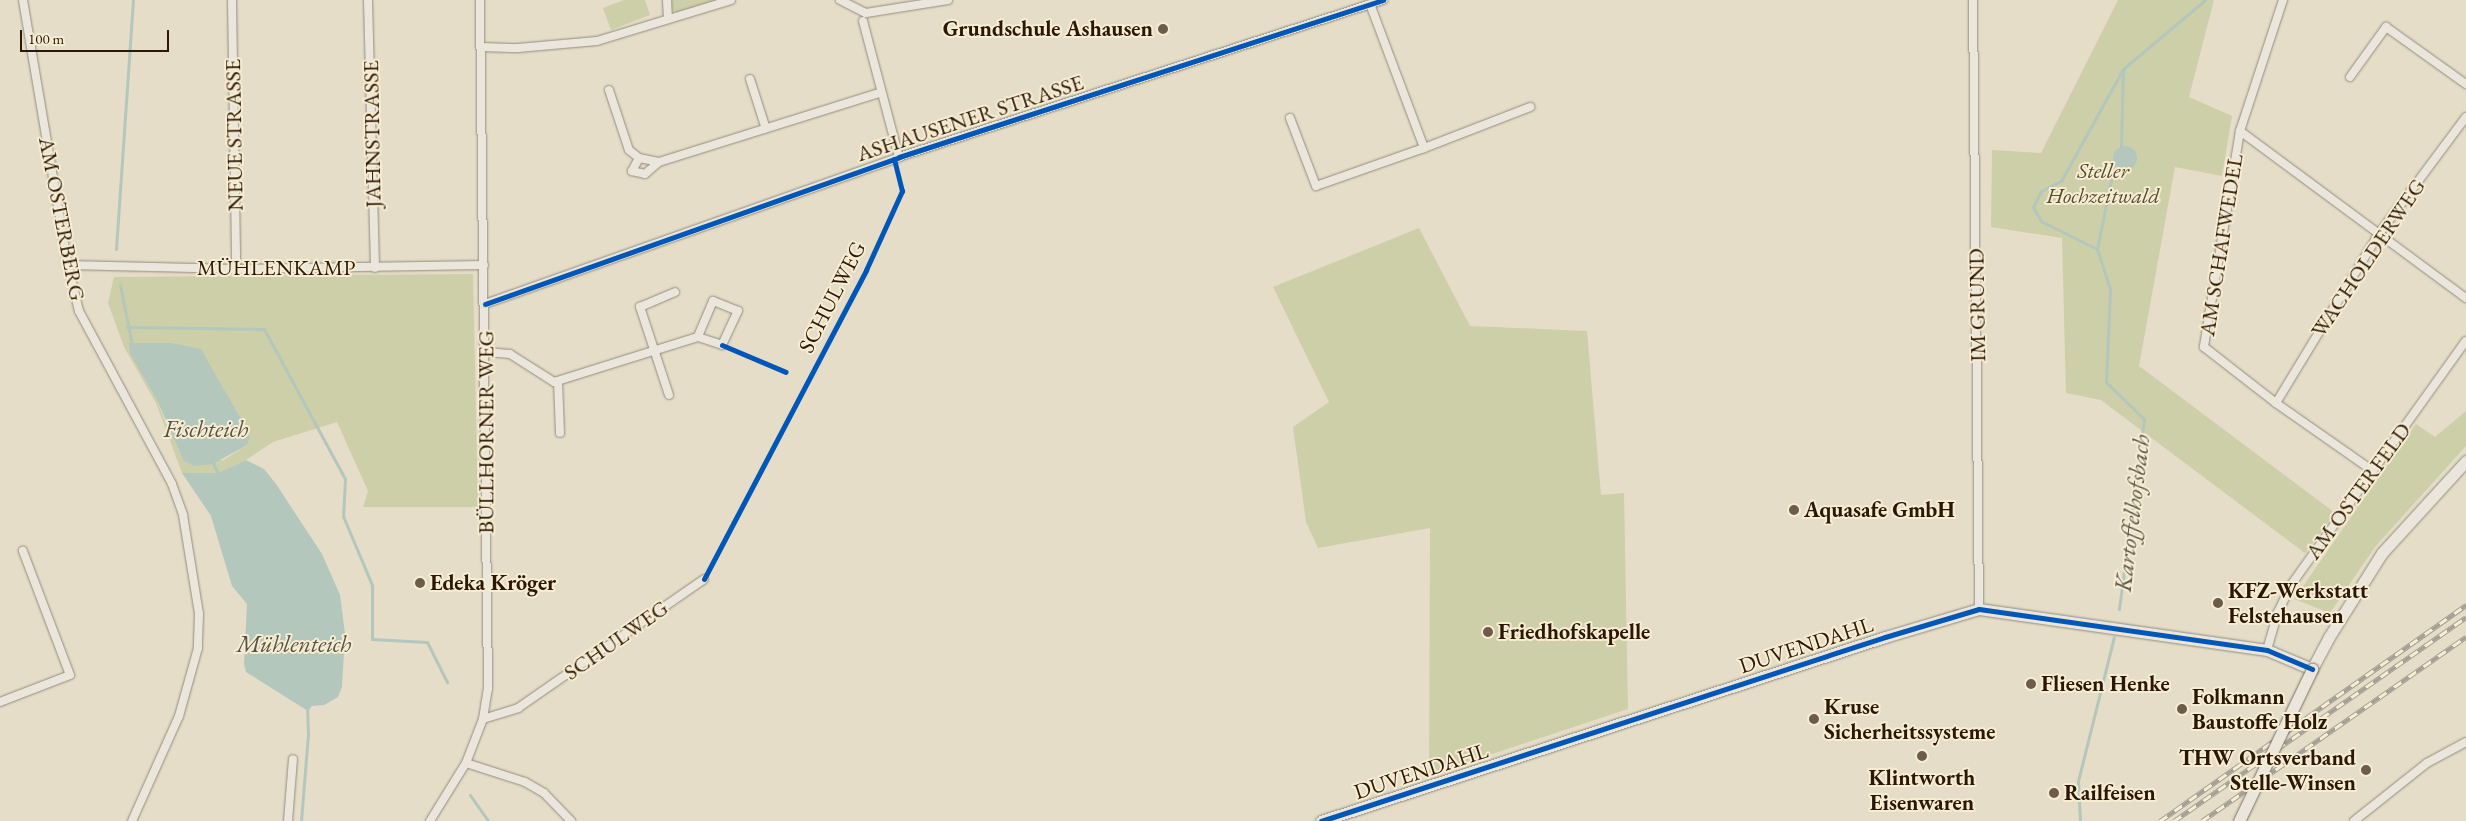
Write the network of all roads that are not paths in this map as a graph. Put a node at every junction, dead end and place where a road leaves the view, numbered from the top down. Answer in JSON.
{"nodes":[{"id":1,"x":22,"y":0,"type":"edge"},
{"id":2,"x":232,"y":0,"type":"edge"},
{"id":3,"x":368,"y":0,"type":"edge"},
{"id":4,"x":480,"y":0,"type":"edge"},
{"id":5,"x":667,"y":0,"type":"edge"},
{"id":6,"x":731,"y":0,"type":"edge"},
{"id":7,"x":840,"y":0,"type":"edge"},
{"id":8,"x":948,"y":0,"type":"edge"},
{"id":9,"x":1383,"y":0,"type":"edge"},
{"id":10,"x":1973,"y":0,"type":"edge"},
{"id":11,"x":2283,"y":0,"type":"edge"},
{"id":12,"x":1370,"y":4,"type":"junction"},
{"id":13,"x":668,"y":18,"type":"junction"},
{"id":14,"x":863,"y":21,"type":"dead end"},
{"id":15,"x":481,"y":47,"type":"junction"},
{"id":16,"x":2350,"y":77,"type":"dead end"},
{"id":17,"x":750,"y":79,"type":"dead end"},
{"id":18,"x":2466,"y":84,"type":"edge"},
{"id":19,"x":609,"y":90,"type":"dead end"},
{"id":20,"x":879,"y":93,"type":"junction"},
{"id":21,"x":1530,"y":107,"type":"dead end"},
{"id":22,"x":2466,"y":117,"type":"edge"},
{"id":23,"x":1290,"y":118,"type":"dead end"},
{"id":24,"x":766,"y":129,"type":"junction"},
{"id":25,"x":2240,"y":131,"type":"junction"},
{"id":26,"x":1424,"y":148,"type":"junction"},
{"id":27,"x":899,"y":157,"type":"junction"},
{"id":28,"x":639,"y":158,"type":"junction"},
{"id":29,"x":659,"y":162,"type":"junction"},
{"id":30,"x":2378,"y":235,"type":"junction"},
{"id":31,"x":68,"y":265,"type":"junction"},
{"id":32,"x":484,"y":265,"type":"junction"},
{"id":33,"x":375,"y":268,"type":"junction"},
{"id":34,"x":236,"y":269,"type":"junction"},
{"id":35,"x":675,"y":292,"type":"dead end"},
{"id":36,"x":2466,"y":298,"type":"edge"},
{"id":37,"x":485,"y":304,"type":"junction"},
{"id":38,"x":698,"y":337,"type":"junction"},
{"id":39,"x":2466,"y":341,"type":"edge"},
{"id":40,"x":655,"y":350,"type":"junction"},
{"id":41,"x":486,"y":352,"type":"junction"},
{"id":42,"x":558,"y":381,"type":"junction"},
{"id":43,"x":669,"y":395,"type":"dead end"},
{"id":44,"x":2276,"y":404,"type":"junction"},
{"id":45,"x":560,"y":433,"type":"dead end"},
{"id":46,"x":2466,"y":461,"type":"edge"},
{"id":47,"x":2373,"y":471,"type":"junction"},
{"id":48,"x":24,"y":551,"type":"dead end"},
{"id":49,"x":704,"y":579,"type":"dead end"},
{"id":50,"x":1979,"y":609,"type":"junction"},
{"id":51,"x":2267,"y":650,"type":"junction"},
{"id":52,"x":2312,"y":669,"type":"junction"},
{"id":53,"x":0,"y":702,"type":"edge"},
{"id":54,"x":483,"y":719,"type":"junction"},
{"id":55,"x":2466,"y":742,"type":"edge"},
{"id":56,"x":294,"y":759,"type":"dead end"},
{"id":57,"x":466,"y":763,"type":"junction"},
{"id":58,"x":132,"y":821,"type":"edge"},
{"id":59,"x":288,"y":821,"type":"edge"},
{"id":60,"x":430,"y":821,"type":"edge"},
{"id":61,"x":571,"y":821,"type":"edge"},
{"id":62,"x":1321,"y":821,"type":"edge"},
{"id":63,"x":2239,"y":821,"type":"edge"},
{"id":64,"x":2354,"y":821,"type":"edge"}],
"edges":[{"from":1,"to":31,"type":"street","name":"AM OSTERBERG"},
{"from":2,"to":34,"type":"street","name":"NEUE STRASSE"},
{"from":3,"to":33,"type":"street","name":"JAHNSTRASSE"},
{"from":4,"to":15,"type":"street","name":"BÜLLHORNER WEG"},
{"from":5,"to":13,"type":"street"},
{"from":6,"to":13,"type":"street"},
{"from":7,"to":8,"type":"street"},
{"from":9,"to":12,"type":"street","name":"ASHAUSENER STRASSE"},
{"from":10,"to":50,"type":"street","name":"IM GRUND"},
{"from":11,"to":25,"type":"street","name":"AM SCHAFWEDEL"},
{"from":12,"to":26,"type":"street"},
{"from":12,"to":27,"type":"street","name":"ASHAUSENER STRASSE"},
{"from":13,"to":15,"type":"street"},
{"from":14,"to":20,"type":"street"},
{"from":15,"to":32,"type":"street","name":"BÜLLHORNER WEG"},
{"from":16,"to":18,"type":"street"},
{"from":17,"to":24,"type":"street"},
{"from":19,"to":28,"type":"street"},
{"from":20,"to":24,"type":"street"},
{"from":20,"to":27,"type":"street"},
{"from":21,"to":26,"type":"street"},
{"from":22,"to":30,"type":"street","name":"WACHOLDERWEG"},
{"from":23,"to":26,"type":"street"},
{"from":24,"to":29,"type":"street"},
{"from":25,"to":30,"type":"street"},
{"from":25,"to":44,"type":"street","name":"AM SCHAFWEDEL"},
{"from":27,"to":37,"type":"street","name":"ASHAUSENER STRASSE"},
{"from":28,"to":29,"type":"street"},
{"from":28,"to":29,"type":"street"},
{"from":30,"to":36,"type":"street"},
{"from":30,"to":44,"type":"street","name":"WACHOLDERWEG"},
{"from":31,"to":34,"type":"street","name":"MÜHLENKAMP"},
{"from":31,"to":58,"type":"street","name":"AM OSTERBERG"},
{"from":32,"to":33,"type":"street","name":"MÜHLENKAMP"},
{"from":32,"to":37,"type":"street","name":"BÜLLHORNER WEG"},
{"from":33,"to":34,"type":"street","name":"MÜHLENKAMP"},
{"from":35,"to":40,"type":"street"},
{"from":37,"to":41,"type":"street","name":"BÜLLHORNER WEG"},
{"from":38,"to":38,"type":"street"},
{"from":38,"to":40,"type":"street"},
{"from":39,"to":47,"type":"street","name":"AM OSTERFELD"},
{"from":40,"to":42,"type":"street"},
{"from":40,"to":43,"type":"street"},
{"from":41,"to":42,"type":"street"},
{"from":41,"to":54,"type":"street","name":"BÜLLHORNER WEG"},
{"from":42,"to":45,"type":"street"},
{"from":44,"to":47,"type":"street","name":"AM SCHAFWEDEL"},
{"from":46,"to":52,"type":"street"},
{"from":47,"to":51,"type":"street","name":"AM OSTERFELD"},
{"from":48,"to":53,"type":"street"},
{"from":49,"to":54,"type":"street","name":"SCHULWEG"},
{"from":50,"to":51,"type":"street","name":"DUVENDAHL"},
{"from":50,"to":62,"type":"street","name":"DUVENDAHL"},
{"from":51,"to":52,"type":"street","name":"DUVENDAHL"},
{"from":52,"to":63,"type":"street","bridge":true},
{"from":54,"to":57,"type":"street","name":"BÜLLHORNER WEG"},
{"from":55,"to":64,"type":"street"},
{"from":56,"to":59,"type":"street"},
{"from":57,"to":60,"type":"street","name":"BÜLLHORNER WEG"},
{"from":57,"to":61,"type":"street"}]}
